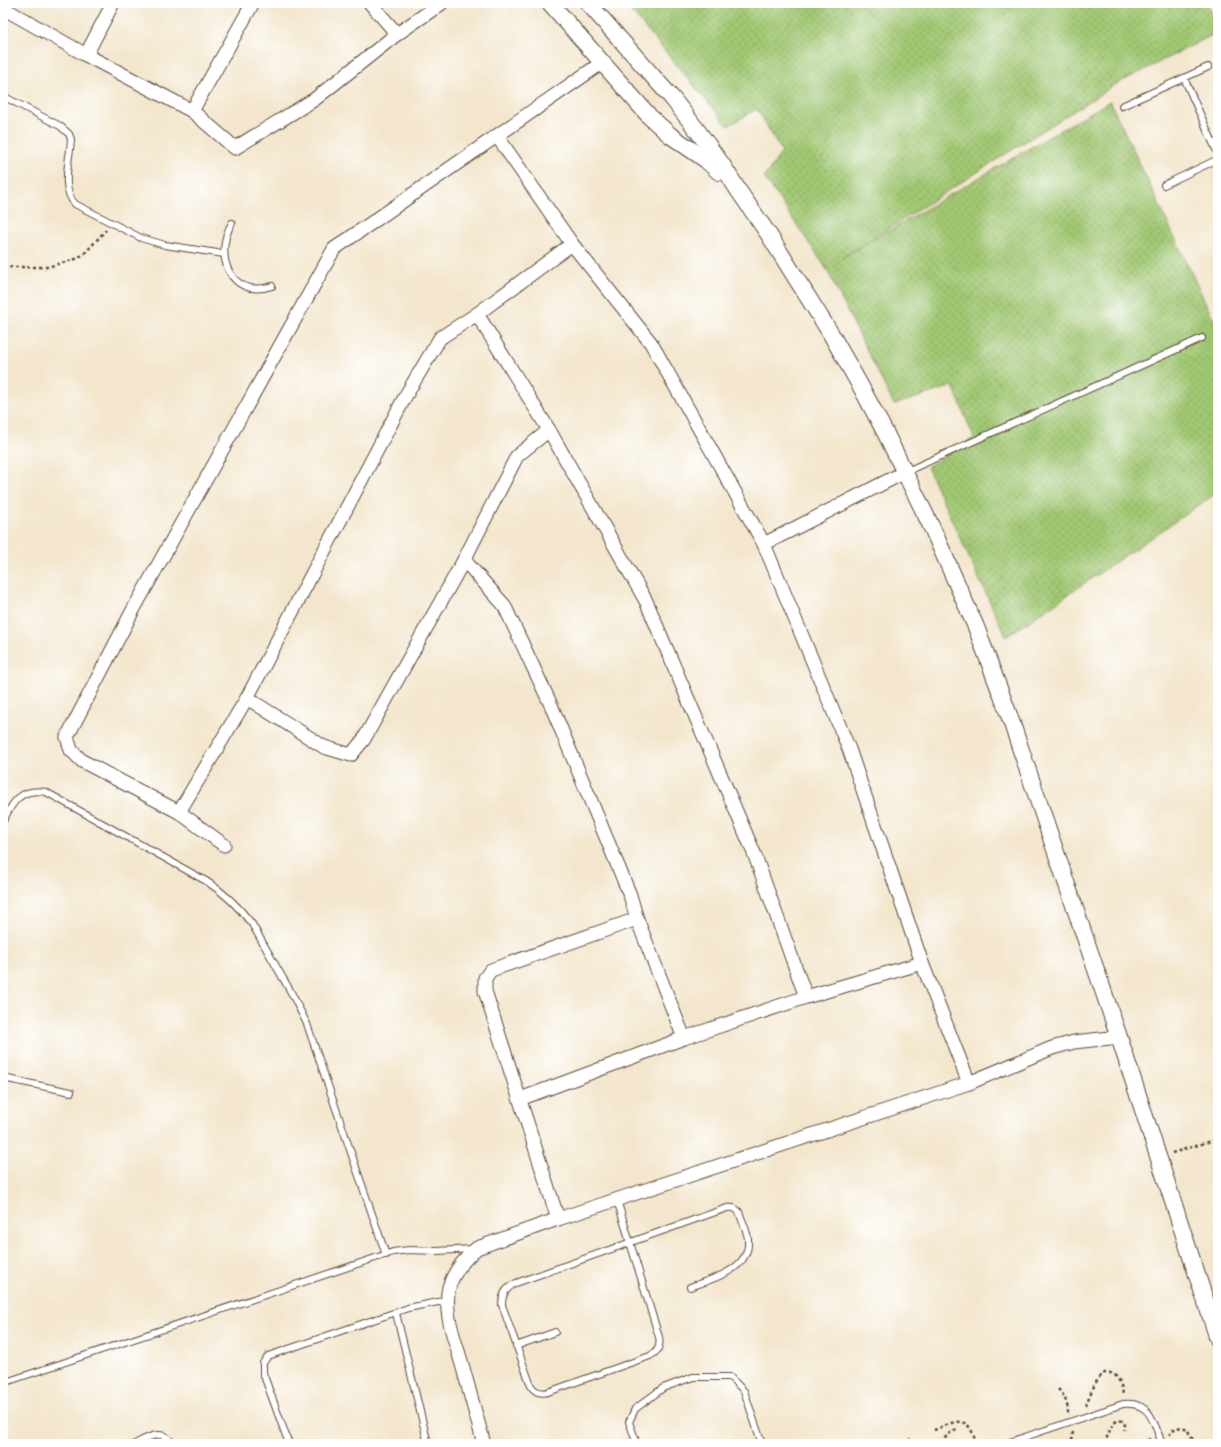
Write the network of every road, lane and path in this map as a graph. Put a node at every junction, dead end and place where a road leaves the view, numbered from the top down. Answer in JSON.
{"nodes":[{"id":1,"x":113,"y":3,"type":"edge"},
{"id":2,"x":253,"y":3,"type":"edge"},
{"id":3,"x":370,"y":3,"type":"edge"},
{"id":4,"x":442,"y":3,"type":"edge"},
{"id":5,"x":550,"y":3,"type":"edge"},
{"id":6,"x":588,"y":3,"type":"edge"},
{"id":7,"x":3,"y":8,"type":"edge"},
{"id":8,"x":397,"y":34,"type":"junction"},
{"id":9,"x":86,"y":55,"type":"junction"},
{"id":10,"x":603,"y":62,"type":"junction"},
{"id":11,"x":1208,"y":67,"type":"dead end"},
{"id":12,"x":1184,"y":78,"type":"junction"},
{"id":13,"x":3,"y":96,"type":"edge"},
{"id":14,"x":1122,"y":106,"type":"dead end"},
{"id":15,"x":192,"y":111,"type":"junction"},
{"id":16,"x":497,"y":136,"type":"junction"},
{"id":17,"x":1218,"y":154,"type":"edge"},
{"id":18,"x":1218,"y":159,"type":"edge"},
{"id":19,"x":1164,"y":185,"type":"dead end"},
{"id":20,"x":738,"y":190,"type":"junction"},
{"id":21,"x":112,"y":223,"type":"junction"},
{"id":22,"x":232,"y":223,"type":"dead end"},
{"id":23,"x":572,"y":244,"type":"junction"},
{"id":24,"x":224,"y":254,"type":"junction"},
{"id":25,"x":3,"y":267,"type":"edge"},
{"id":26,"x":272,"y":286,"type":"dead end"},
{"id":27,"x":477,"y":314,"type":"junction"},
{"id":28,"x":1202,"y":338,"type":"dead end"},
{"id":29,"x":549,"y":430,"type":"junction"},
{"id":30,"x":905,"y":472,"type":"junction"},
{"id":31,"x":764,"y":544,"type":"junction"},
{"id":32,"x":464,"y":560,"type":"junction"},
{"id":33,"x":247,"y":698,"type":"junction"},
{"id":34,"x":179,"y":812,"type":"junction"},
{"id":35,"x":3,"y":821,"type":"edge"},
{"id":36,"x":224,"y":845,"type":"dead end"},
{"id":37,"x":637,"y":919,"type":"junction"},
{"id":38,"x":922,"y":963,"type":"junction"},
{"id":39,"x":806,"y":997,"type":"junction"},
{"id":40,"x":1119,"y":1036,"type":"junction"},
{"id":41,"x":684,"y":1038,"type":"junction"},
{"id":42,"x":3,"y":1078,"type":"edge"},
{"id":43,"x":969,"y":1083,"type":"junction"},
{"id":44,"x":71,"y":1092,"type":"dead end"},
{"id":45,"x":520,"y":1099,"type":"junction"},
{"id":46,"x":1218,"y":1139,"type":"edge"},
{"id":47,"x":1158,"y":1157,"type":"junction"},
{"id":48,"x":617,"y":1199,"type":"junction"},
{"id":49,"x":558,"y":1219,"type":"junction"},
{"id":50,"x":631,"y":1243,"type":"junction"},
{"id":51,"x":477,"y":1248,"type":"junction"},
{"id":52,"x":386,"y":1255,"type":"junction"},
{"id":53,"x":690,"y":1287,"type":"dead end"},
{"id":54,"x":448,"y":1300,"type":"junction"},
{"id":55,"x":1212,"y":1301,"type":"edge"},
{"id":56,"x":396,"y":1313,"type":"junction"},
{"id":57,"x":555,"y":1332,"type":"dead end"},
{"id":58,"x":1218,"y":1339,"type":"edge"},
{"id":59,"x":516,"y":1346,"type":"junction"},
{"id":60,"x":3,"y":1383,"type":"edge"},
{"id":61,"x":1058,"y":1389,"type":"dead end"},
{"id":62,"x":1123,"y":1404,"type":"junction"},
{"id":63,"x":1080,"y":1418,"type":"junction"},
{"id":64,"x":1064,"y":1424,"type":"junction"},
{"id":65,"x":934,"y":1430,"type":"dead end"},
{"id":66,"x":960,"y":1430,"type":"dead end"},
{"id":67,"x":1124,"y":1430,"type":"dead end"},
{"id":68,"x":910,"y":1438,"type":"dead end"},
{"id":69,"x":1167,"y":1438,"type":"dead end"},
{"id":70,"x":135,"y":1444,"type":"edge"},
{"id":71,"x":172,"y":1444,"type":"edge"},
{"id":72,"x":289,"y":1444,"type":"edge"},
{"id":73,"x":428,"y":1444,"type":"edge"},
{"id":74,"x":484,"y":1444,"type":"edge"},
{"id":75,"x":637,"y":1444,"type":"edge"},
{"id":76,"x":762,"y":1444,"type":"edge"},
{"id":77,"x":907,"y":1444,"type":"edge"},
{"id":78,"x":942,"y":1444,"type":"edge"},
{"id":79,"x":975,"y":1444,"type":"edge"},
{"id":80,"x":1004,"y":1444,"type":"edge"},
{"id":81,"x":1104,"y":1444,"type":"edge"},
{"id":82,"x":1162,"y":1444,"type":"edge"},
{"id":83,"x":1192,"y":1444,"type":"edge"}],
"edges":[{"from":1,"to":9,"type":"street"},
{"from":2,"to":15,"type":"street"},
{"from":3,"to":8,"type":"street"},
{"from":4,"to":8,"type":"street"},
{"from":5,"to":10,"type":"street"},
{"from":6,"to":20,"type":"street"},
{"from":7,"to":9,"type":"street"},
{"from":8,"to":15,"type":"street"},
{"from":9,"to":15,"type":"street"},
{"from":10,"to":16,"type":"street"},
{"from":10,"to":20,"type":"street"},
{"from":11,"to":12,"type":"lane"},
{"from":12,"to":14,"type":"lane"},
{"from":12,"to":17,"type":"lane"},
{"from":13,"to":21,"type":"lane"},
{"from":16,"to":23,"type":"street"},
{"from":16,"to":34,"type":"street"},
{"from":18,"to":19,"type":"lane"},
{"from":20,"to":30,"type":"street"},
{"from":21,"to":24,"type":"lane"},
{"from":21,"to":25,"type":"path"},
{"from":22,"to":24,"type":"lane"},
{"from":23,"to":27,"type":"street"},
{"from":23,"to":31,"type":"street"},
{"from":24,"to":26,"type":"lane"},
{"from":27,"to":29,"type":"street"},
{"from":27,"to":33,"type":"street"},
{"from":28,"to":30,"type":"lane"},
{"from":29,"to":32,"type":"street"},
{"from":29,"to":39,"type":"street"},
{"from":30,"to":31,"type":"street"},
{"from":30,"to":40,"type":"street"},
{"from":31,"to":38,"type":"street"},
{"from":32,"to":33,"type":"street"},
{"from":32,"to":37,"type":"street"},
{"from":33,"to":34,"type":"street"},
{"from":34,"to":36,"type":"street"},
{"from":35,"to":52,"type":"lane"},
{"from":37,"to":41,"type":"street"},
{"from":37,"to":45,"type":"street"},
{"from":38,"to":39,"type":"street"},
{"from":38,"to":43,"type":"street"},
{"from":39,"to":41,"type":"street"},
{"from":40,"to":43,"type":"street"},
{"from":40,"to":47,"type":"street"},
{"from":41,"to":45,"type":"street"},
{"from":42,"to":44,"type":"lane"},
{"from":43,"to":48,"type":"street"},
{"from":45,"to":49,"type":"street"},
{"from":46,"to":47,"type":"path"},
{"from":47,"to":55,"type":"street"},
{"from":48,"to":49,"type":"street"},
{"from":48,"to":50,"type":"lane"},
{"from":49,"to":51,"type":"street"},
{"from":50,"to":53,"type":"lane"},
{"from":50,"to":59,"type":"lane"},
{"from":50,"to":59,"type":"lane"},
{"from":51,"to":52,"type":"lane"},
{"from":51,"to":54,"type":"street"},
{"from":52,"to":60,"type":"lane"},
{"from":54,"to":56,"type":"lane"},
{"from":54,"to":74,"type":"street"},
{"from":55,"to":58,"type":"street"},
{"from":56,"to":72,"type":"lane"},
{"from":56,"to":73,"type":"lane"},
{"from":57,"to":59,"type":"lane"},
{"from":61,"to":64,"type":"path"},
{"from":62,"to":63,"type":"lane"},
{"from":62,"to":63,"type":"path"},
{"from":62,"to":82,"type":"lane"},
{"from":63,"to":64,"type":"lane"},
{"from":64,"to":80,"type":"lane"},
{"from":65,"to":79,"type":"path"},
{"from":66,"to":78,"type":"path"},
{"from":67,"to":81,"type":"path"},
{"from":68,"to":77,"type":"path"},
{"from":69,"to":83,"type":"path"},
{"from":70,"to":71,"type":"lane"},
{"from":75,"to":76,"type":"lane"}]}
